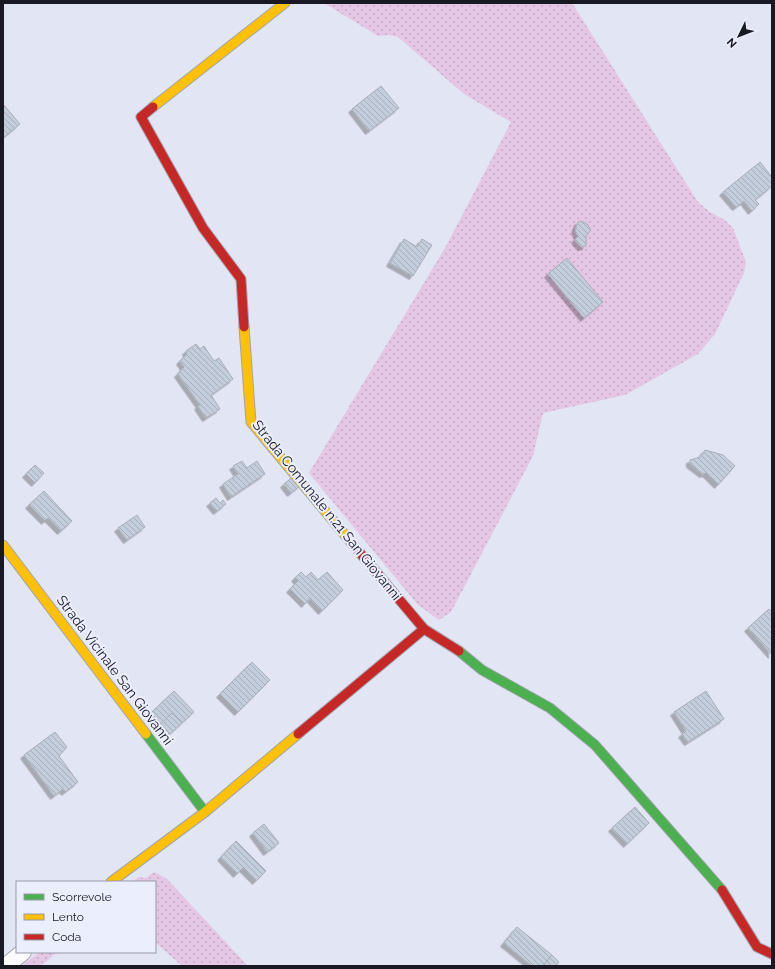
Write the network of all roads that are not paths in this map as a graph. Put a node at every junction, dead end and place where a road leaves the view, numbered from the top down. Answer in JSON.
{"nodes":[{"id":1,"x":285,"y":3,"type":"edge"},
{"id":2,"x":3,"y":546,"type":"edge"},
{"id":3,"x":424,"y":629,"type":"junction"},
{"id":4,"x":205,"y":812,"type":"junction"},
{"id":5,"x":112,"y":881,"type":"edge"},
{"id":6,"x":22,"y":953,"type":"edge"},
{"id":7,"x":772,"y":954,"type":"edge"},
{"id":8,"x":6,"y":966,"type":"edge"}],
"edges":[{"from":1,"to":3,"type":"street","name":"Strada Comunale n.21 San Giovanni"},
{"from":2,"to":4,"type":"street","name":"Strada Vicinale San Giovanni"},
{"from":3,"to":4,"type":"street"},
{"from":3,"to":7,"type":"street","name":"Strada Comunale n.21 San Giovanni"},
{"from":4,"to":5,"type":"street"},
{"from":6,"to":8,"type":"street"}]}
